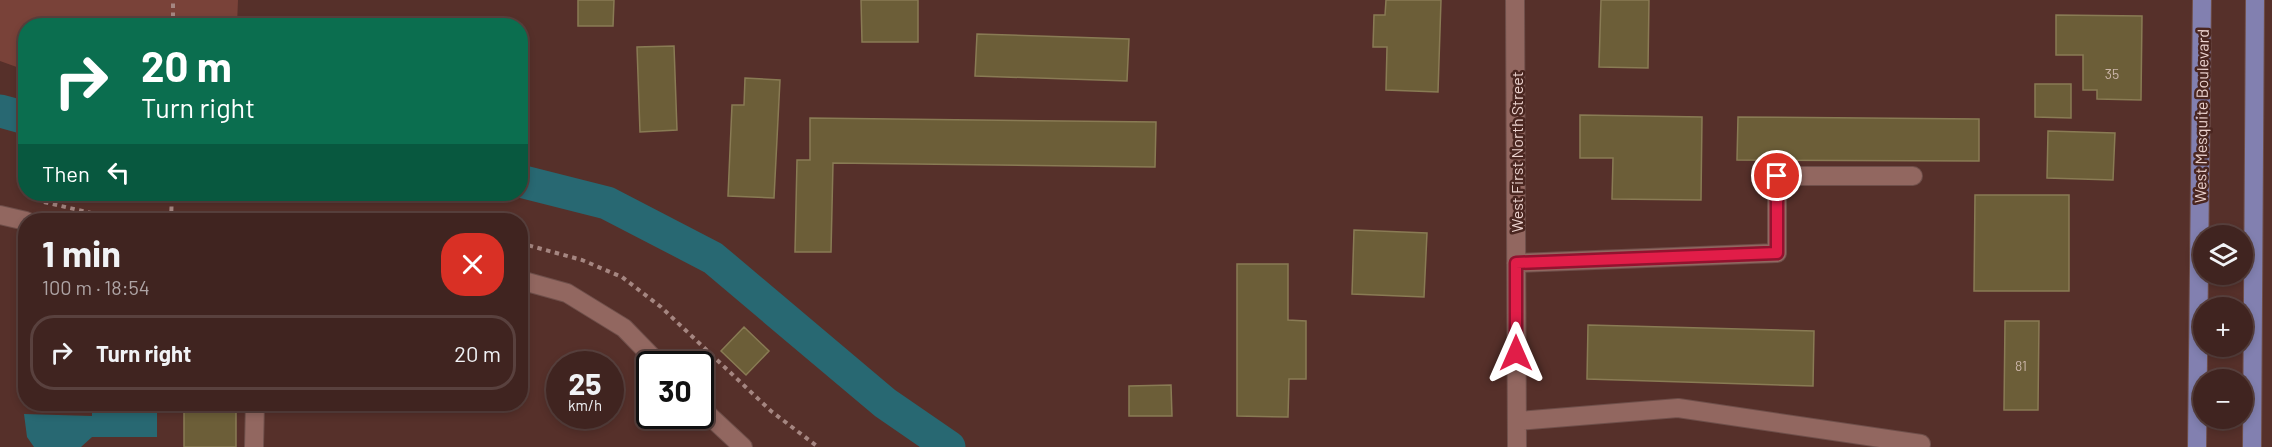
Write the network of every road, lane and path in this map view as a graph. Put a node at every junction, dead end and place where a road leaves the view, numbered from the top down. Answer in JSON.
{"nodes":[{"id":1,"x":173,"y":0,"type":"edge"},
{"id":2,"x":1515,"y":0,"type":"edge"},
{"id":3,"x":2202,"y":0,"type":"edge"},
{"id":4,"x":2255,"y":0,"type":"edge"},
{"id":5,"x":173,"y":18,"type":"edge"},
{"id":6,"x":1913,"y":176,"type":"dead end"},
{"id":7,"x":42,"y":201,"type":"edge"},
{"id":8,"x":92,"y":213,"type":"edge"},
{"id":9,"x":0,"y":215,"type":"edge"},
{"id":10,"x":18,"y":219,"type":"edge"},
{"id":11,"x":528,"y":245,"type":"edge"},
{"id":12,"x":1516,"y":263,"type":"junction"},
{"id":13,"x":528,"y":282,"type":"edge"},
{"id":14,"x":646,"y":351,"type":"edge"},
{"id":15,"x":255,"y":411,"type":"edge"},
{"id":16,"x":714,"y":421,"type":"edge"},
{"id":17,"x":1517,"y":421,"type":"junction"},
{"id":18,"x":1921,"y":444,"type":"dead end"},
{"id":19,"x":254,"y":447,"type":"edge"},
{"id":20,"x":743,"y":447,"type":"edge"},
{"id":21,"x":818,"y":447,"type":"edge"},
{"id":22,"x":1517,"y":447,"type":"edge"},
{"id":23,"x":2197,"y":447,"type":"edge"},
{"id":24,"x":2252,"y":447,"type":"edge"}],
"edges":[{"from":1,"to":5,"type":"path"},
{"from":2,"to":12,"type":"street","name":"West First North Street"},
{"from":3,"to":23,"type":"main road","name":"West Mesquite Boulevard"},
{"from":4,"to":24,"type":"main road"},
{"from":6,"to":12,"type":"street"},
{"from":7,"to":8,"type":"path"},
{"from":9,"to":10,"type":"street"},
{"from":11,"to":21,"type":"path"},
{"from":12,"to":17,"type":"street","name":"West First North Street"},
{"from":13,"to":14,"type":"street"},
{"from":15,"to":19,"type":"street"},
{"from":16,"to":20,"type":"street"},
{"from":17,"to":18,"type":"street"},
{"from":17,"to":22,"type":"street","name":"West First North Street"}]}
